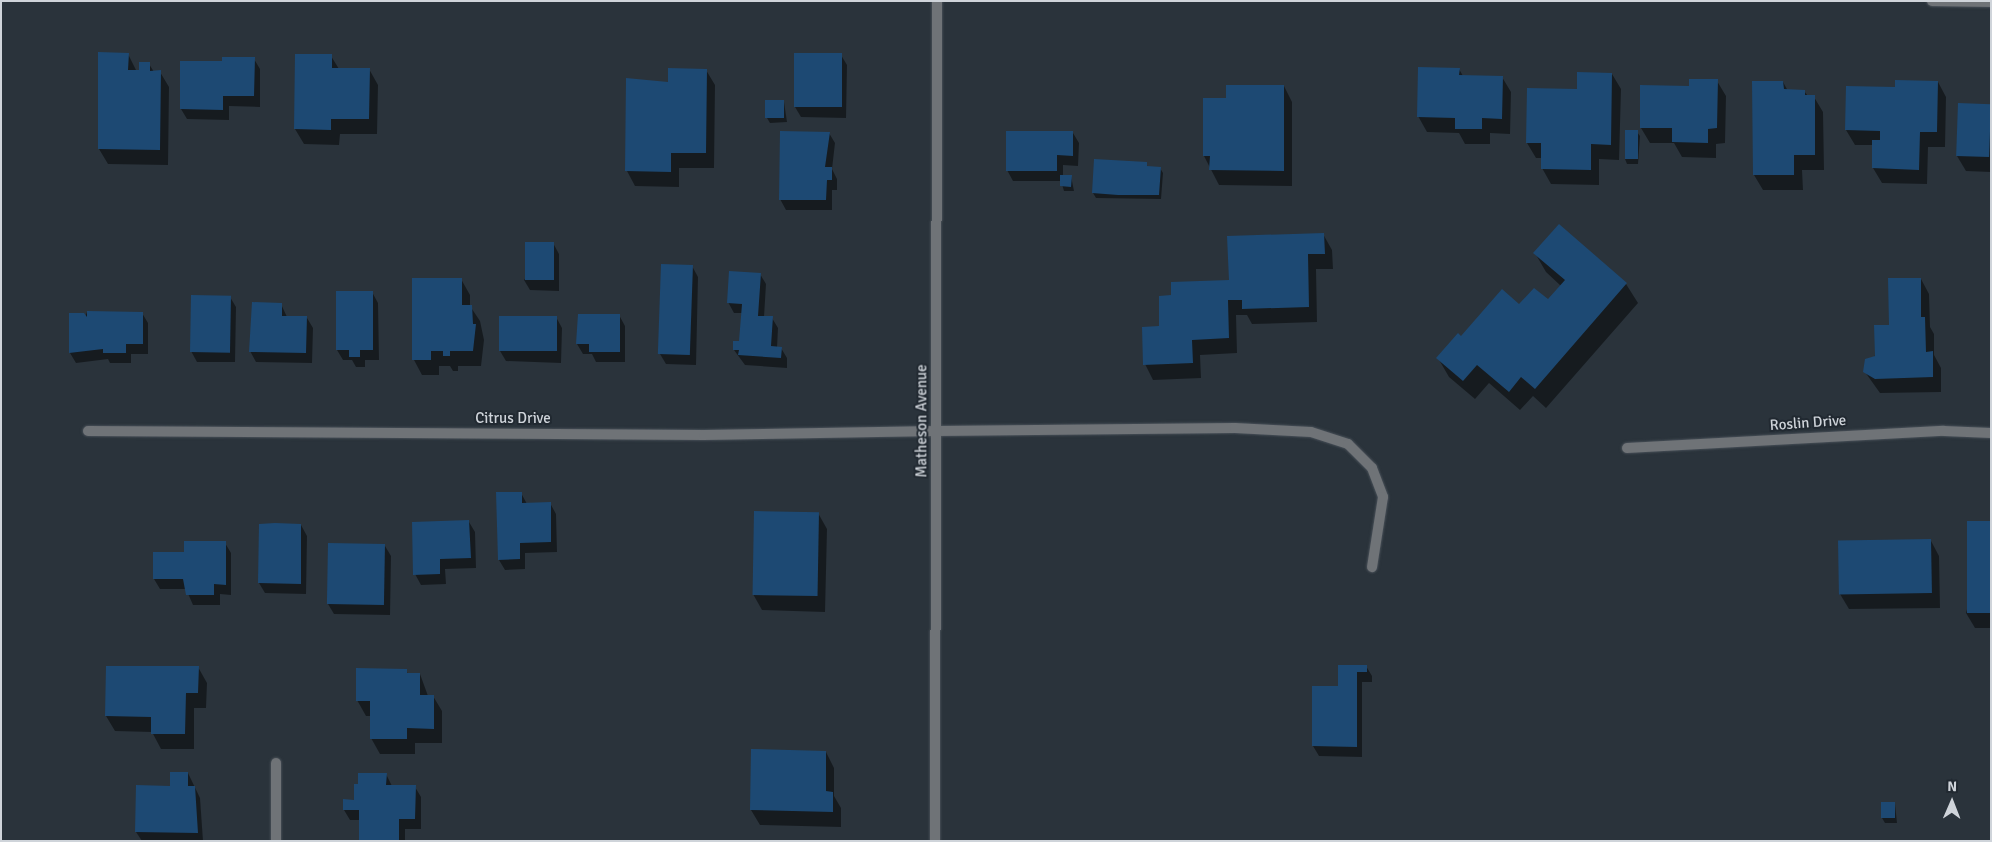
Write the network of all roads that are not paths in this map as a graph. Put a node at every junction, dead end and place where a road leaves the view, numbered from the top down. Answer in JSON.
{"nodes":[{"id":1,"x":936,"y":1,"type":"edge"},
{"id":2,"x":1932,"y":1,"type":"edge"},
{"id":3,"x":1991,"y":2,"type":"edge"},
{"id":4,"x":88,"y":431,"type":"dead end"},
{"id":5,"x":937,"y":431,"type":"junction"},
{"id":6,"x":1991,"y":433,"type":"edge"},
{"id":7,"x":1627,"y":448,"type":"dead end"},
{"id":8,"x":1372,"y":567,"type":"dead end"},
{"id":9,"x":276,"y":763,"type":"dead end"},
{"id":10,"x":276,"y":841,"type":"edge"},
{"id":11,"x":935,"y":841,"type":"edge"}],
"edges":[{"from":1,"to":5,"type":"street","name":"Matheson Avenue"},
{"from":2,"to":3,"type":"street"},
{"from":4,"to":5,"type":"street","name":"Citrus Drive"},
{"from":5,"to":8,"type":"street","name":"Citrus Drive"},
{"from":5,"to":11,"type":"street","name":"Matheson Avenue"},
{"from":6,"to":7,"type":"street","name":"Roslin Drive"},
{"from":9,"to":10,"type":"street"}]}
